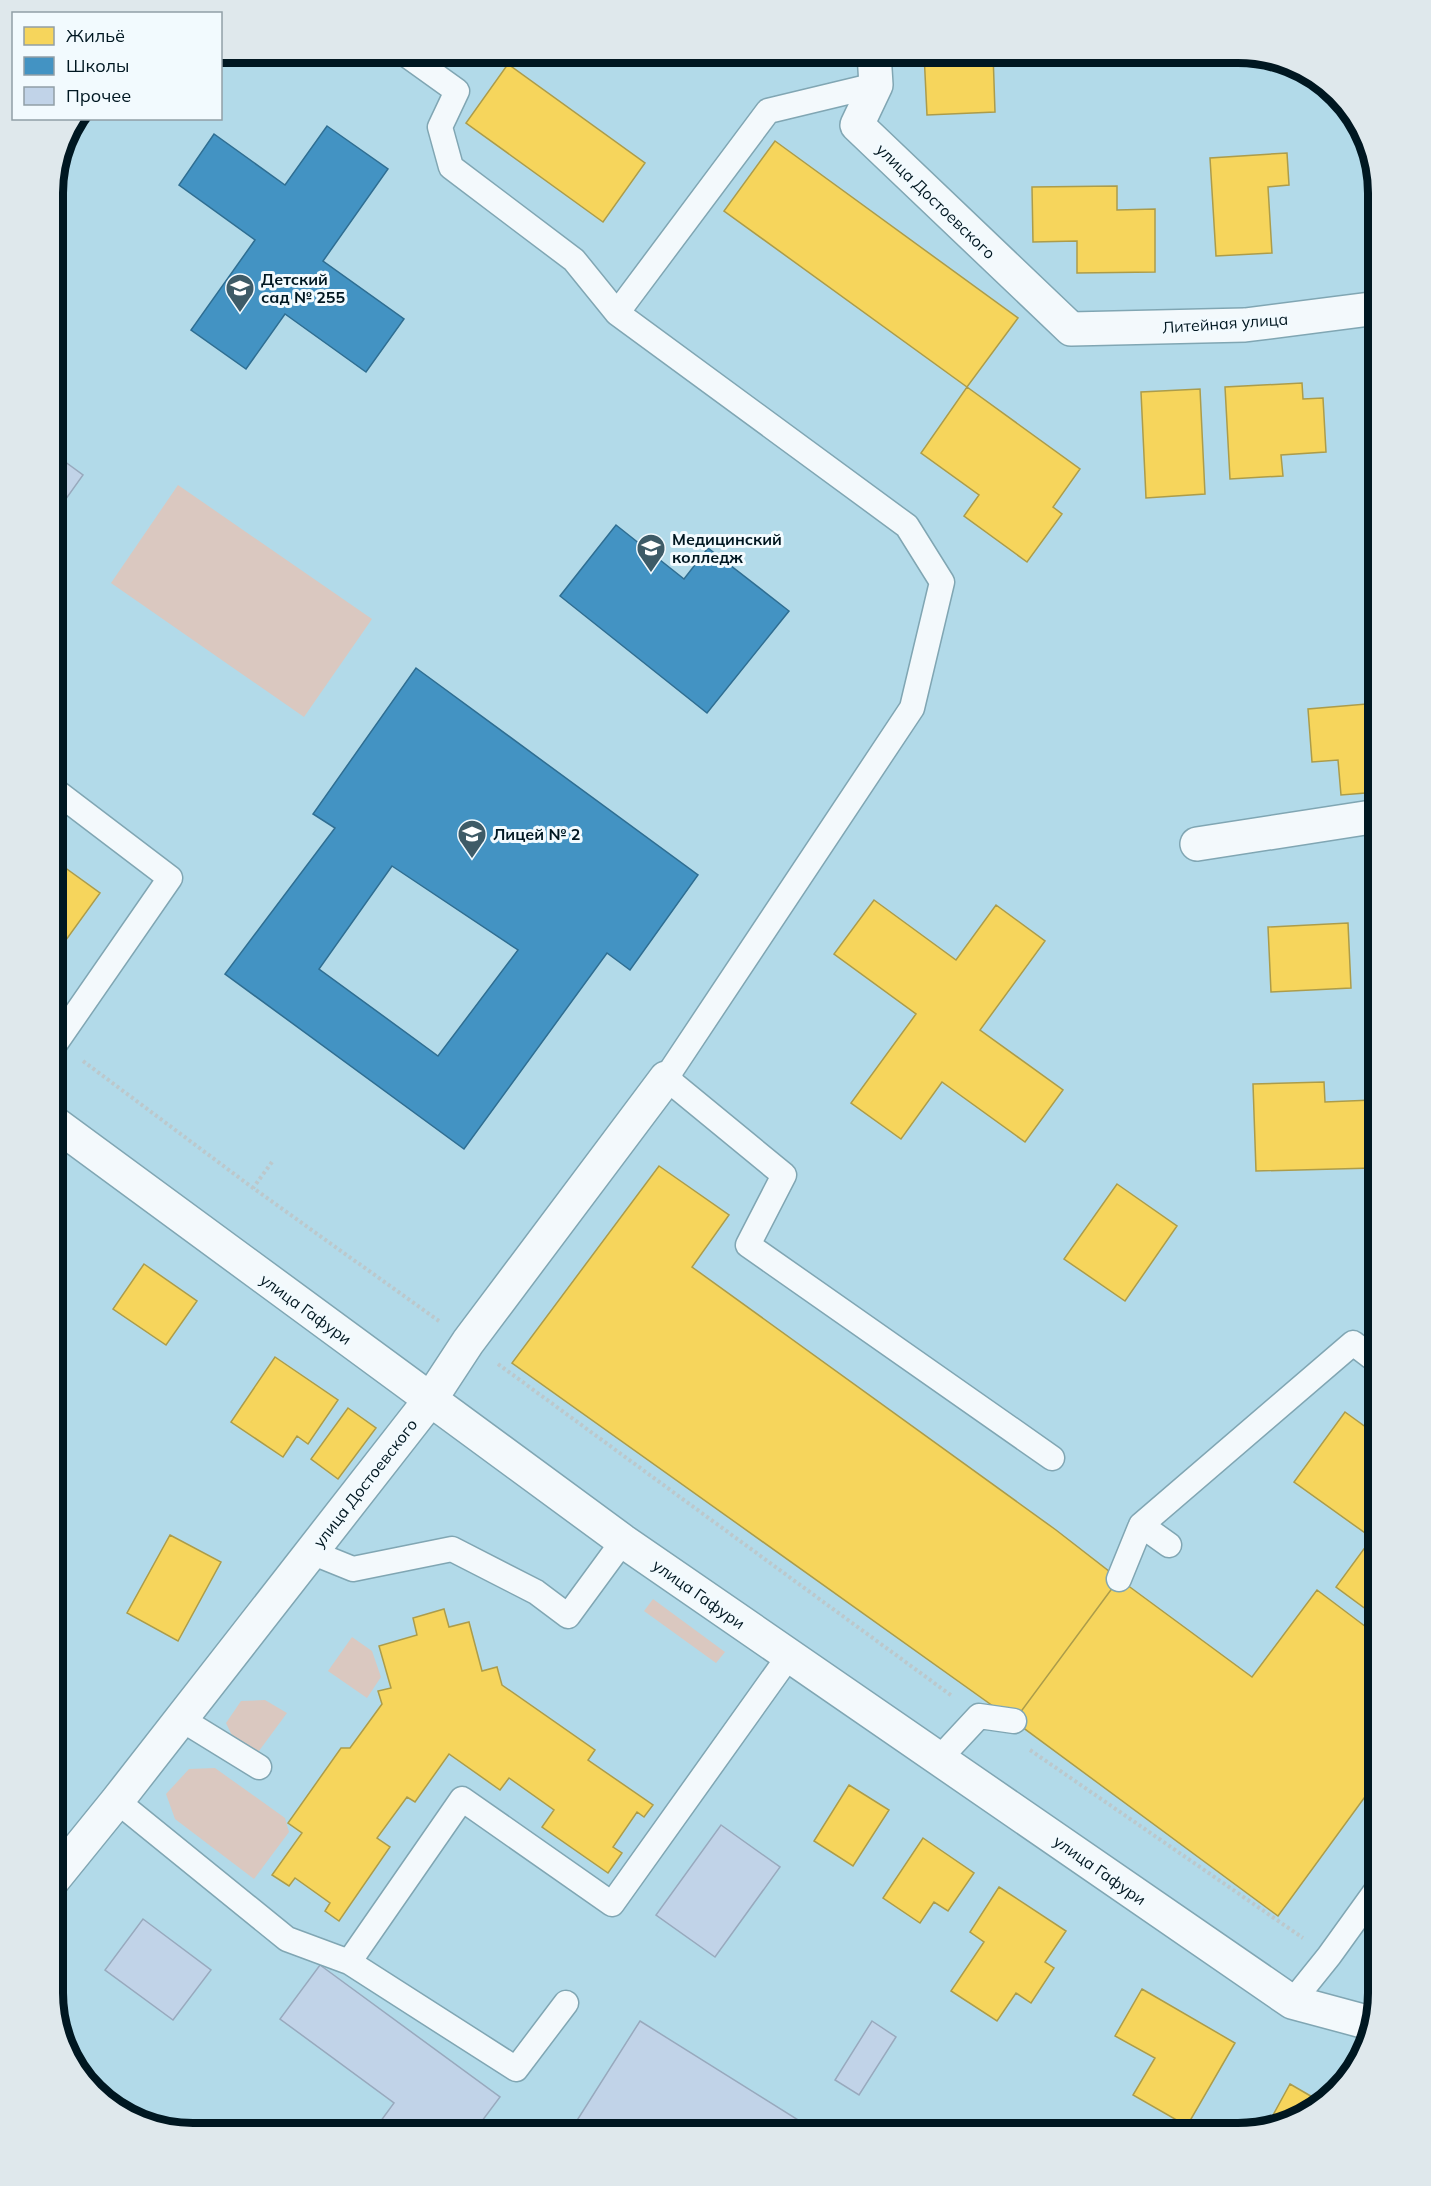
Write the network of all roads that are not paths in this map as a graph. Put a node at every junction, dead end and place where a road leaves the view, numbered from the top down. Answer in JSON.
{"nodes":[{"id":1,"x":419,"y":63,"type":"edge"},
{"id":2,"x":875,"y":63,"type":"edge"},
{"id":3,"x":876,"y":85,"type":"junction"},
{"id":4,"x":1368,"y":309,"type":"edge"},
{"id":5,"x":617,"y":313,"type":"junction"},
{"id":6,"x":1071,"y":329,"type":"joint"},
{"id":7,"x":63,"y":797,"type":"edge"},
{"id":8,"x":1368,"y":818,"type":"edge"},
{"id":9,"x":1197,"y":844,"type":"dead end"},
{"id":10,"x":63,"y":1033,"type":"edge"},
{"id":11,"x":666,"y":1078,"type":"junction"},
{"id":12,"x":63,"y":1139,"type":"edge"},
{"id":13,"x":1368,"y":1355,"type":"edge"},
{"id":14,"x":430,"y":1400,"type":"junction"},
{"id":15,"x":1052,"y":1458,"type":"dead end"},
{"id":16,"x":1141,"y":1525,"type":"junction"},
{"id":17,"x":623,"y":1541,"type":"junction"},
{"id":18,"x":1169,"y":1545,"type":"dead end"},
{"id":19,"x":311,"y":1552,"type":"junction"},
{"id":20,"x":1119,"y":1579,"type":"dead end"},
{"id":21,"x":789,"y":1656,"type":"junction"},
{"id":22,"x":181,"y":1719,"type":"junction"},
{"id":23,"x":1014,"y":1721,"type":"dead end"},
{"id":24,"x":939,"y":1759,"type":"junction"},
{"id":25,"x":260,"y":1767,"type":"dead end"},
{"id":26,"x":117,"y":1801,"type":"junction"},
{"id":27,"x":63,"y":1867,"type":"edge"},
{"id":28,"x":1368,"y":1902,"type":"edge"},
{"id":29,"x":350,"y":1962,"type":"junction"},
{"id":30,"x":1292,"y":2002,"type":"junction"},
{"id":31,"x":566,"y":2003,"type":"dead end"},
{"id":32,"x":1365,"y":2022,"type":"edge"}],
"edges":[{"from":1,"to":5,"type":"lane"},
{"from":2,"to":3,"type":"street","name":"улица Достоевского"},
{"from":3,"to":5,"type":"lane"},
{"from":3,"to":6,"type":"street","name":"улица Достоевского"},
{"from":4,"to":6,"type":"street","name":"Литейная улица"},
{"from":5,"to":11,"type":"lane"},
{"from":7,"to":10,"type":"lane"},
{"from":8,"to":9,"type":"street"},
{"from":11,"to":14,"type":"street","name":"улица Достоевского"},
{"from":11,"to":15,"type":"lane"},
{"from":12,"to":14,"type":"street","name":"улица Гафури"},
{"from":13,"to":16,"type":"lane"},
{"from":14,"to":17,"type":"street","name":"улица Гафури"},
{"from":14,"to":19,"type":"street","name":"улица Достоевского"},
{"from":16,"to":18,"type":"lane"},
{"from":16,"to":20,"type":"lane"},
{"from":17,"to":19,"type":"lane"},
{"from":17,"to":21,"type":"street","name":"улица Гафури"},
{"from":19,"to":22,"type":"street","name":"улица Достоевского"},
{"from":21,"to":24,"type":"street","name":"улица Гафури"},
{"from":21,"to":29,"type":"lane"},
{"from":22,"to":25,"type":"lane"},
{"from":22,"to":26,"type":"street","name":"улица Достоевского"},
{"from":23,"to":24,"type":"lane"},
{"from":24,"to":30,"type":"street","name":"улица Гафури"},
{"from":26,"to":27,"type":"street","name":"улица Достоевского"},
{"from":26,"to":29,"type":"lane"},
{"from":28,"to":30,"type":"lane"},
{"from":29,"to":31,"type":"lane"},
{"from":30,"to":32,"type":"street","name":"улица Гафури"}]}
